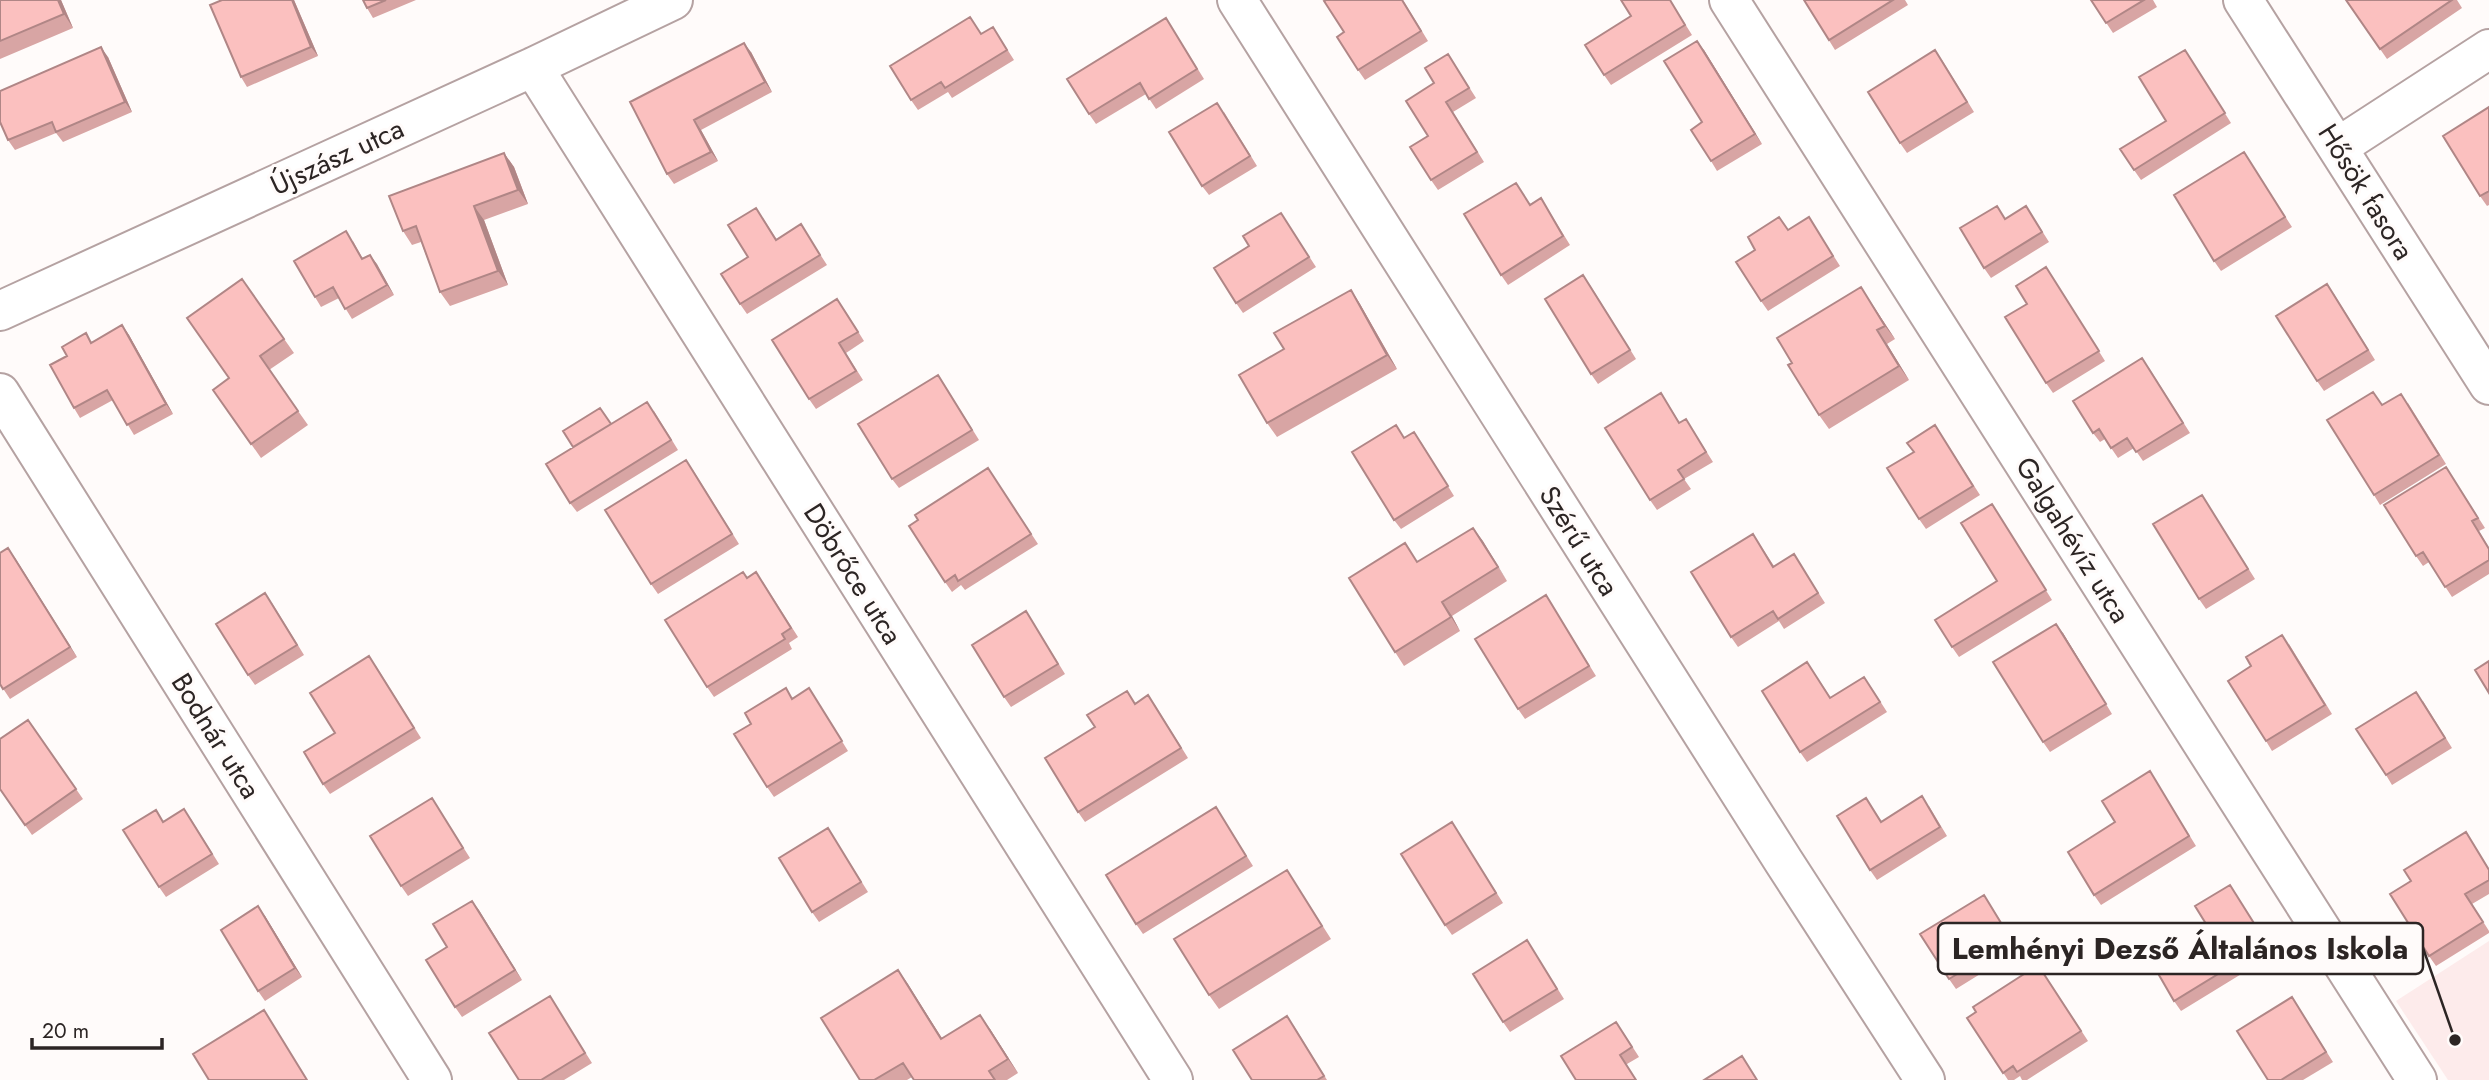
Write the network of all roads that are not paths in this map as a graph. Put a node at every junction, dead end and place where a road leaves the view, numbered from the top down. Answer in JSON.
{"nodes":[{"id":1,"x":673,"y":0,"type":"edge"},
{"id":2,"x":1237,"y":0,"type":"edge"},
{"id":3,"x":1729,"y":0,"type":"edge"},
{"id":4,"x":2243,"y":0,"type":"edge"},
{"id":5,"x":2489,"y":49,"type":"edge"},
{"id":6,"x":533,"y":67,"type":"junction"},
{"id":7,"x":2338,"y":147,"type":"junction"},
{"id":8,"x":1,"y":308,"type":"edge"},
{"id":9,"x":2489,"y":385,"type":"edge"},
{"id":10,"x":0,"y":393,"type":"edge"},
{"id":11,"x":432,"y":1080,"type":"edge"},
{"id":12,"x":1173,"y":1080,"type":"edge"},
{"id":13,"x":1925,"y":1080,"type":"edge"},
{"id":14,"x":2417,"y":1080,"type":"edge"}],
"edges":[{"from":1,"to":6,"type":"street","name":"Újszász utca"},
{"from":2,"to":13,"type":"street","name":"Szérű utca"},
{"from":3,"to":14,"type":"street","name":"Galgahévíz utca"},
{"from":4,"to":7,"type":"street","name":"Hősök fasora"},
{"from":5,"to":7,"type":"street"},
{"from":6,"to":8,"type":"street","name":"Újszász utca"},
{"from":6,"to":12,"type":"street","name":"Döbrőce utca"},
{"from":7,"to":9,"type":"street","name":"Hősök fasora"},
{"from":10,"to":11,"type":"street","name":"Bodnár utca"}]}
